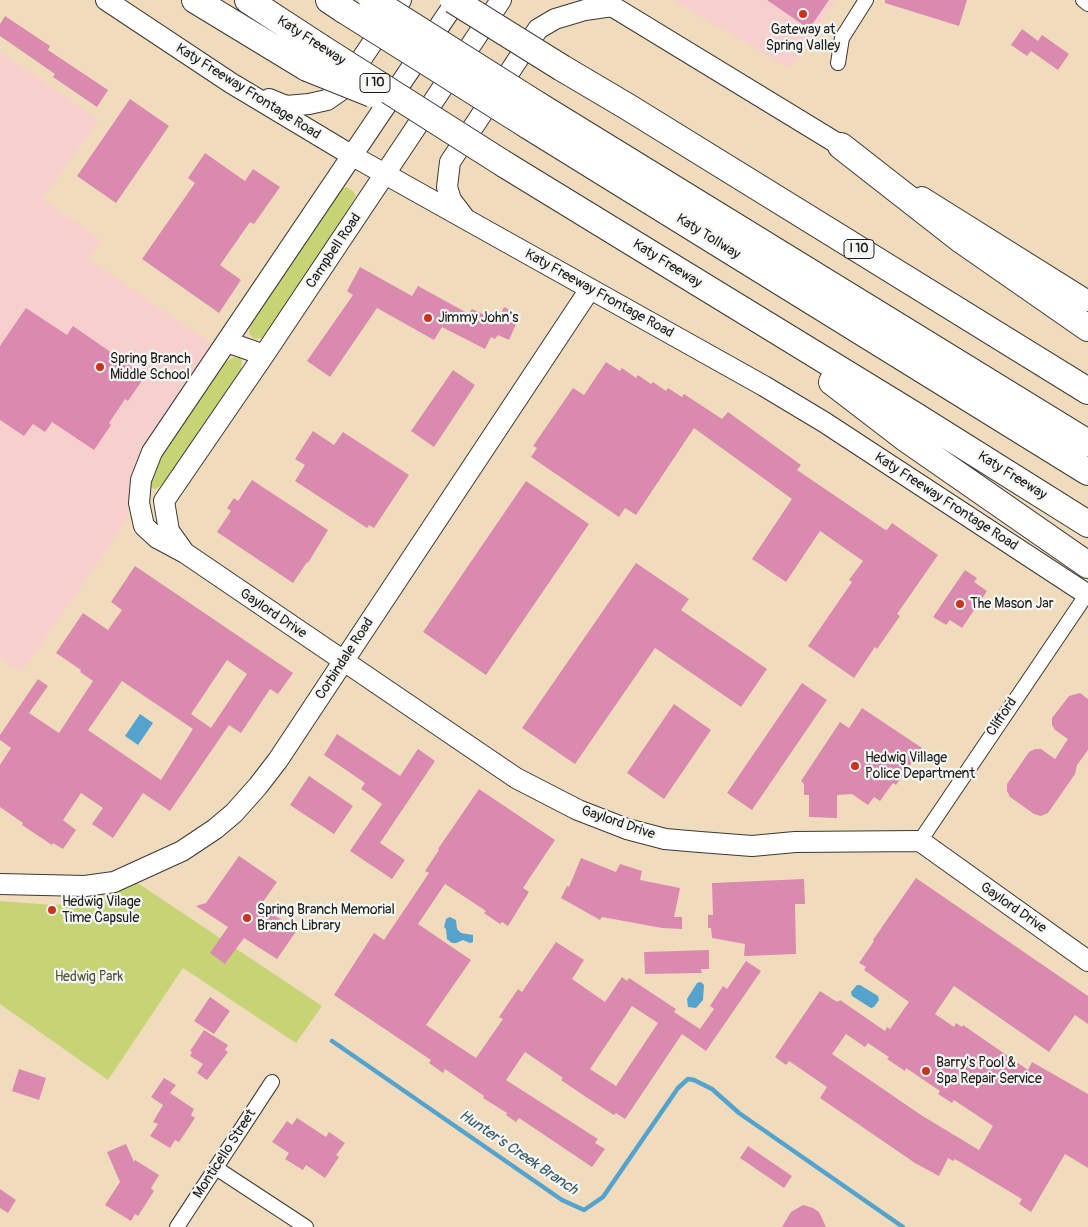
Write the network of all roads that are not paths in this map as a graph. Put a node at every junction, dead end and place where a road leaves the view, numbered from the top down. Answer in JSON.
{"nodes":[{"id":1,"x":106,"y":0,"type":"edge"},
{"id":2,"x":195,"y":0,"type":"edge"},
{"id":3,"x":248,"y":0,"type":"edge"},
{"id":4,"x":372,"y":0,"type":"edge"},
{"id":5,"x":401,"y":0,"type":"edge"},
{"id":6,"x":453,"y":0,"type":"edge"},
{"id":7,"x":457,"y":0,"type":"edge"},
{"id":8,"x":501,"y":0,"type":"edge"},
{"id":9,"x":866,"y":0,"type":"edge"},
{"id":10,"x":1083,"y":0,"type":"edge"},
{"id":11,"x":607,"y":3,"type":"edge"},
{"id":12,"x":1088,"y":4,"type":"edge"},
{"id":13,"x":336,"y":5,"type":"edge"},
{"id":14,"x":313,"y":58,"type":"junction"},
{"id":15,"x":838,"y":63,"type":"dead end"},
{"id":16,"x":231,"y":82,"type":"junction"},
{"id":17,"x":532,"y":115,"type":"junction"},
{"id":18,"x":841,"y":146,"type":"junction"},
{"id":19,"x":351,"y":155,"type":"junction"},
{"id":20,"x":385,"y":174,"type":"junction"},
{"id":21,"x":467,"y":220,"type":"junction"},
{"id":22,"x":590,"y":289,"type":"junction"},
{"id":23,"x":712,"y":291,"type":"junction"},
{"id":24,"x":1088,"y":300,"type":"edge"},
{"id":25,"x":1088,"y":328,"type":"edge"},
{"id":26,"x":227,"y":342,"type":"junction"},
{"id":27,"x":264,"y":355,"type":"junction"},
{"id":28,"x":1088,"y":391,"type":"edge"},
{"id":29,"x":1088,"y":444,"type":"edge"},
{"id":30,"x":1088,"y":472,"type":"edge"},
{"id":31,"x":164,"y":501,"type":"junction"},
{"id":32,"x":139,"y":503,"type":"junction"},
{"id":33,"x":1088,"y":524,"type":"edge"},
{"id":34,"x":185,"y":553,"type":"junction"},
{"id":35,"x":1088,"y":565,"type":"edge"},
{"id":36,"x":1087,"y":595,"type":"edge"},
{"id":37,"x":343,"y":662,"type":"junction"},
{"id":38,"x":920,"y":841,"type":"junction"},
{"id":39,"x":0,"y":884,"type":"edge"},
{"id":40,"x":1088,"y":961,"type":"edge"},
{"id":41,"x":272,"y":1082,"type":"dead end"},
{"id":42,"x":216,"y":1168,"type":"junction"},
{"id":43,"x":178,"y":1227,"type":"edge"},
{"id":44,"x":306,"y":1227,"type":"edge"}],
"edges":[{"from":1,"to":16,"type":"street","name":"Katy Freeway Frontage Road"},
{"from":2,"to":14,"type":"highway"},
{"from":3,"to":14,"type":"highway","name":"Katy Freeway","number":"I 10"},
{"from":4,"to":17,"type":"highway","name":"Katy Tollway","bridge":true},
{"from":5,"to":16,"type":"street"},
{"from":6,"to":28,"type":"highway","number":"I 10","bridge":true},
{"from":7,"to":19,"type":"street"},
{"from":8,"to":20,"type":"street","name":"Campbell Road"},
{"from":9,"to":15,"type":"street"},
{"from":10,"to":12,"type":"street"},
{"from":11,"to":18,"type":"street"},
{"from":11,"to":21,"type":"street"},
{"from":13,"to":17,"type":"highway","name":"Katy Tollway","bridge":true},
{"from":14,"to":23,"type":"highway","name":"Katy Freeway","number":"I 10","bridge":true},
{"from":16,"to":19,"type":"street","name":"Katy Freeway Frontage Road"},
{"from":17,"to":29,"type":"highway","name":"Katy Tollway"},
{"from":17,"to":30,"type":"highway","name":"Katy Tollway"},
{"from":18,"to":24,"type":"street"},
{"from":18,"to":25,"type":"highway"},
{"from":19,"to":20,"type":"street","name":"Katy Freeway Frontage Road"},
{"from":19,"to":26,"type":"street"},
{"from":20,"to":21,"type":"street","name":"Katy Freeway Frontage Road"},
{"from":20,"to":27,"type":"street","name":"Campbell Road"},
{"from":21,"to":22,"type":"street","name":"Katy Freeway Frontage Road"},
{"from":22,"to":36,"type":"street","name":"Katy Freeway Frontage Road"},
{"from":22,"to":37,"type":"street","name":"Corbindale Road"},
{"from":23,"to":33,"type":"highway","name":"Katy Freeway","number":"I 10"},
{"from":23,"to":35,"type":"highway"},
{"from":26,"to":27,"type":"street"},
{"from":26,"to":32,"type":"street"},
{"from":27,"to":31,"type":"street","name":"Campbell Road"},
{"from":31,"to":32,"type":"street"},
{"from":31,"to":34,"type":"street","name":"Gaylord Drive"},
{"from":32,"to":34,"type":"street","name":"Gaylord Drive"},
{"from":34,"to":37,"type":"street","name":"Gaylord Drive"},
{"from":36,"to":38,"type":"street","name":"Clifford"},
{"from":37,"to":38,"type":"street","name":"Gaylord Drive"},
{"from":37,"to":39,"type":"street","name":"Corbindale Road"},
{"from":38,"to":40,"type":"street","name":"Gaylord Drive"},
{"from":41,"to":42,"type":"street","name":"Monticello Street"},
{"from":42,"to":43,"type":"street","name":"Monticello Street"},
{"from":42,"to":44,"type":"street"}]}
